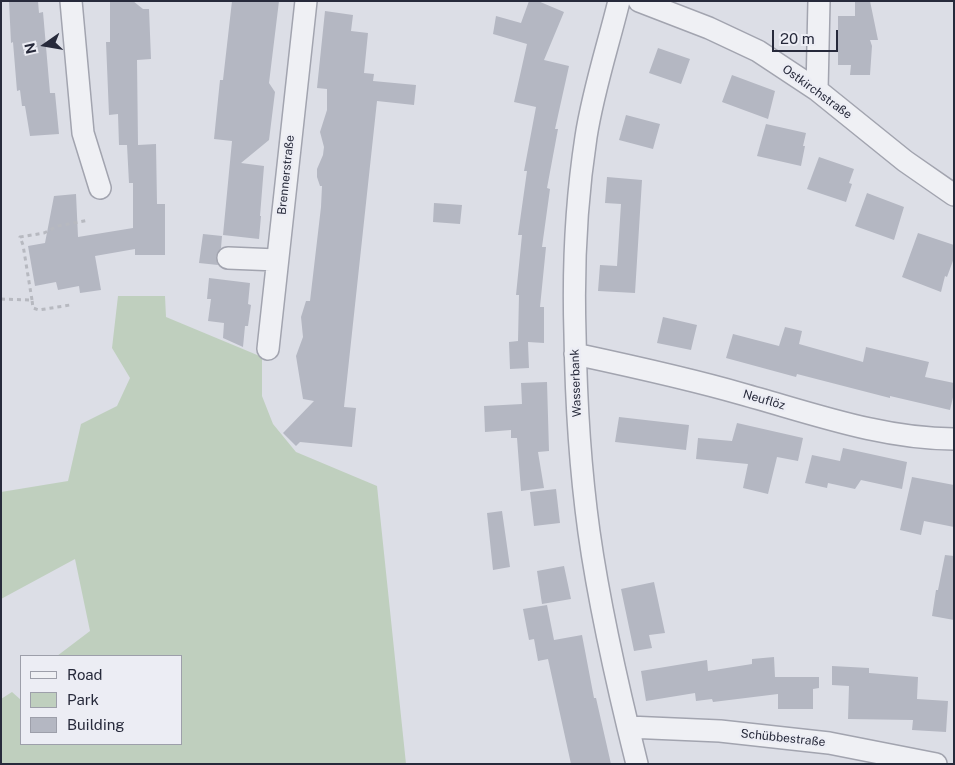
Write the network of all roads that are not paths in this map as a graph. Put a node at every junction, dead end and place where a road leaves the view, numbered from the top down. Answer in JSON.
{"nodes":[{"id":1,"x":71,"y":1,"type":"edge"},
{"id":2,"x":306,"y":1,"type":"edge"},
{"id":3,"x":619,"y":1,"type":"edge"},
{"id":4,"x":639,"y":1,"type":"edge"},
{"id":5,"x":819,"y":1,"type":"edge"},
{"id":6,"x":817,"y":90,"type":"junction"},
{"id":7,"x":100,"y":188,"type":"dead end"},
{"id":8,"x":954,"y":195,"type":"edge"},
{"id":9,"x":228,"y":258,"type":"dead end"},
{"id":10,"x":277,"y":260,"type":"junction"},
{"id":11,"x":268,"y":349,"type":"dead end"},
{"id":12,"x":575,"y":354,"type":"junction"},
{"id":13,"x":954,"y":439,"type":"edge"},
{"id":14,"x":628,"y":727,"type":"junction"},
{"id":15,"x":637,"y":764,"type":"edge"},
{"id":16,"x":936,"y":764,"type":"edge"}],
"edges":[{"from":1,"to":7,"type":"street"},
{"from":2,"to":10,"type":"street","name":"Brennerstraße"},
{"from":3,"to":12,"type":"street","name":"Wasserbank"},
{"from":4,"to":6,"type":"street","name":"Ostkirchstraße"},
{"from":5,"to":6,"type":"street"},
{"from":6,"to":8,"type":"street","name":"Ostkirchstraße"},
{"from":9,"to":10,"type":"street"},
{"from":10,"to":11,"type":"street","name":"Brennerstraße"},
{"from":12,"to":13,"type":"street","name":"Neuflöz"},
{"from":12,"to":14,"type":"street","name":"Wasserbank"},
{"from":14,"to":15,"type":"street","name":"Wasserbank"},
{"from":14,"to":16,"type":"street","name":"Schübbestraße"}]}
